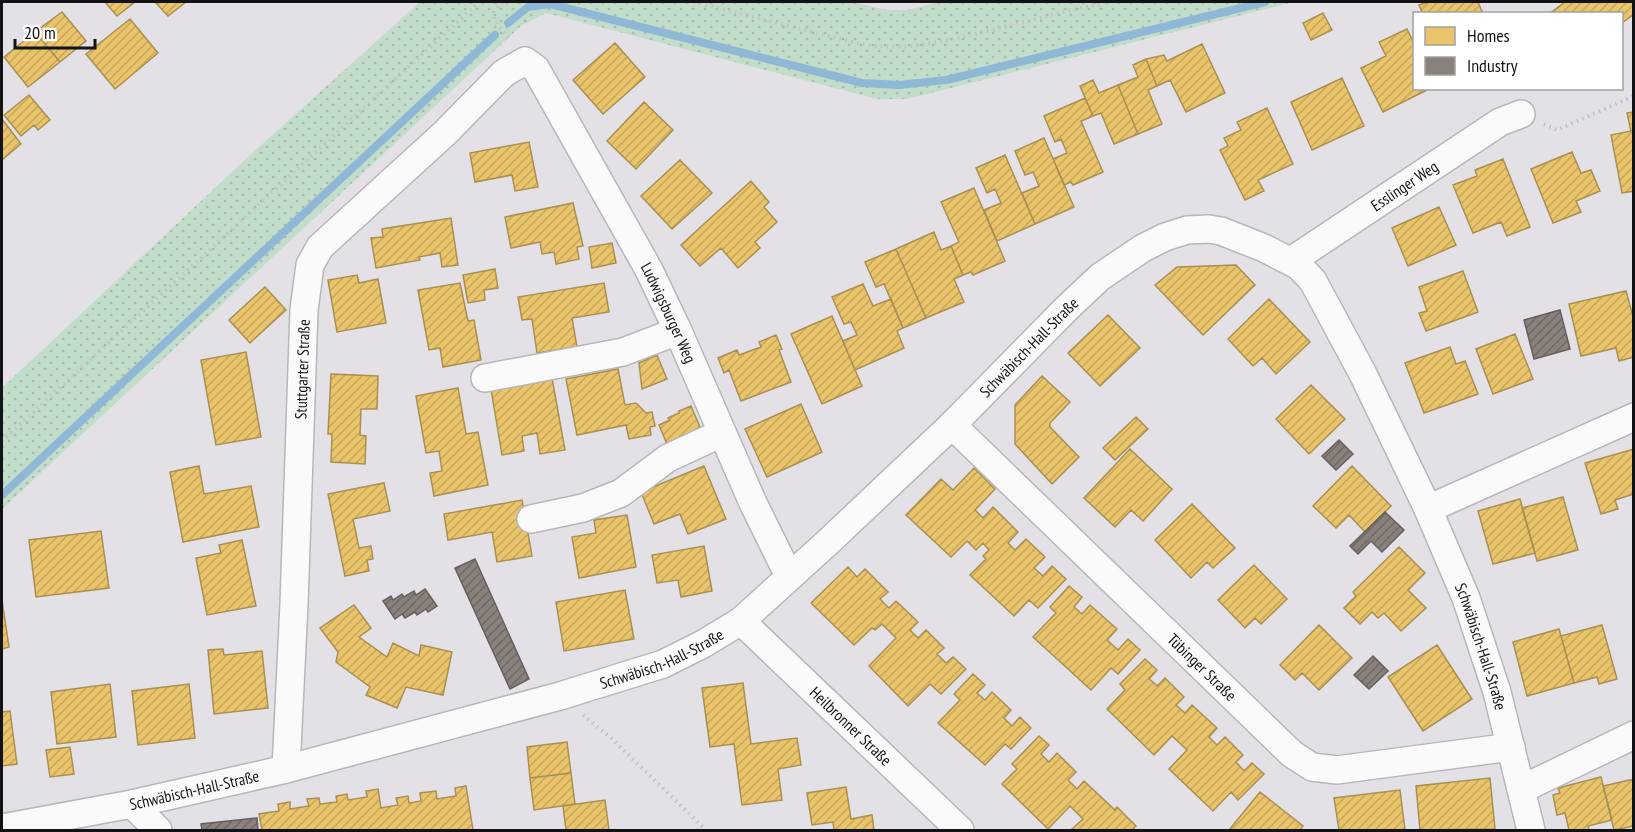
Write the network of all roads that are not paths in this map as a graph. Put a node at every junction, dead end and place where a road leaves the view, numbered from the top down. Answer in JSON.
{"nodes":[{"id":1,"x":525,"y":61,"type":"joint"},
{"id":2,"x":1521,"y":114,"type":"road end"},
{"id":3,"x":1292,"y":261,"type":"junction"},
{"id":4,"x":678,"y":330,"type":"junction"},
{"id":5,"x":485,"y":378,"type":"dead end"},
{"id":6,"x":1634,"y":417,"type":"edge"},
{"id":7,"x":952,"y":424,"type":"junction"},
{"id":8,"x":722,"y":433,"type":"junction"},
{"id":9,"x":1428,"y":509,"type":"junction"},
{"id":10,"x":531,"y":519,"type":"dead end"},
{"id":11,"x":789,"y":576,"type":"junction"},
{"id":12,"x":741,"y":621,"type":"junction"},
{"id":13,"x":1634,"y":735,"type":"edge"},
{"id":14,"x":1511,"y":747,"type":"junction"},
{"id":15,"x":286,"y":769,"type":"junction"},
{"id":16,"x":1522,"y":789,"type":"junction"},
{"id":17,"x":132,"y":804,"type":"junction"},
{"id":18,"x":2,"y":828,"type":"edge"},
{"id":19,"x":158,"y":831,"type":"edge"},
{"id":20,"x":960,"y":831,"type":"edge"},
{"id":21,"x":1531,"y":831,"type":"edge"}],
"edges":[{"from":1,"to":4,"type":"street","name":"Ludwigsburger Weg"},
{"from":1,"to":15,"type":"street","name":"Stuttgarter Straße"},
{"from":2,"to":3,"type":"street","name":"Esslinger Weg"},
{"from":3,"to":7,"type":"street","name":"Schwäbisch-Hall-Straße"},
{"from":3,"to":9,"type":"street","name":"Schwäbisch-Hall-Straße"},
{"from":4,"to":5,"type":"street"},
{"from":4,"to":8,"type":"street","name":"Ludwigsburger Weg"},
{"from":6,"to":9,"type":"street"},
{"from":7,"to":11,"type":"street","name":"Schwäbisch-Hall-Straße"},
{"from":7,"to":14,"type":"street","name":"Tübinger Straße"},
{"from":8,"to":10,"type":"street"},
{"from":8,"to":11,"type":"street","name":"Ludwigsburger Weg"},
{"from":9,"to":14,"type":"street","name":"Schwäbisch-Hall-Straße"},
{"from":11,"to":12,"type":"street","name":"Schwäbisch-Hall-Straße"},
{"from":12,"to":15,"type":"street","name":"Schwäbisch-Hall-Straße"},
{"from":12,"to":20,"type":"street","name":"Heilbronner Straße"},
{"from":13,"to":16,"type":"street"},
{"from":14,"to":16,"type":"street","name":"Schwäbisch-Hall-Straße"},
{"from":15,"to":17,"type":"street","name":"Schwäbisch-Hall-Straße"},
{"from":16,"to":21,"type":"street","name":"Schwäbisch-Hall-Straße"},
{"from":17,"to":18,"type":"street","name":"Schwäbisch-Hall-Straße"},
{"from":17,"to":19,"type":"street"}]}
